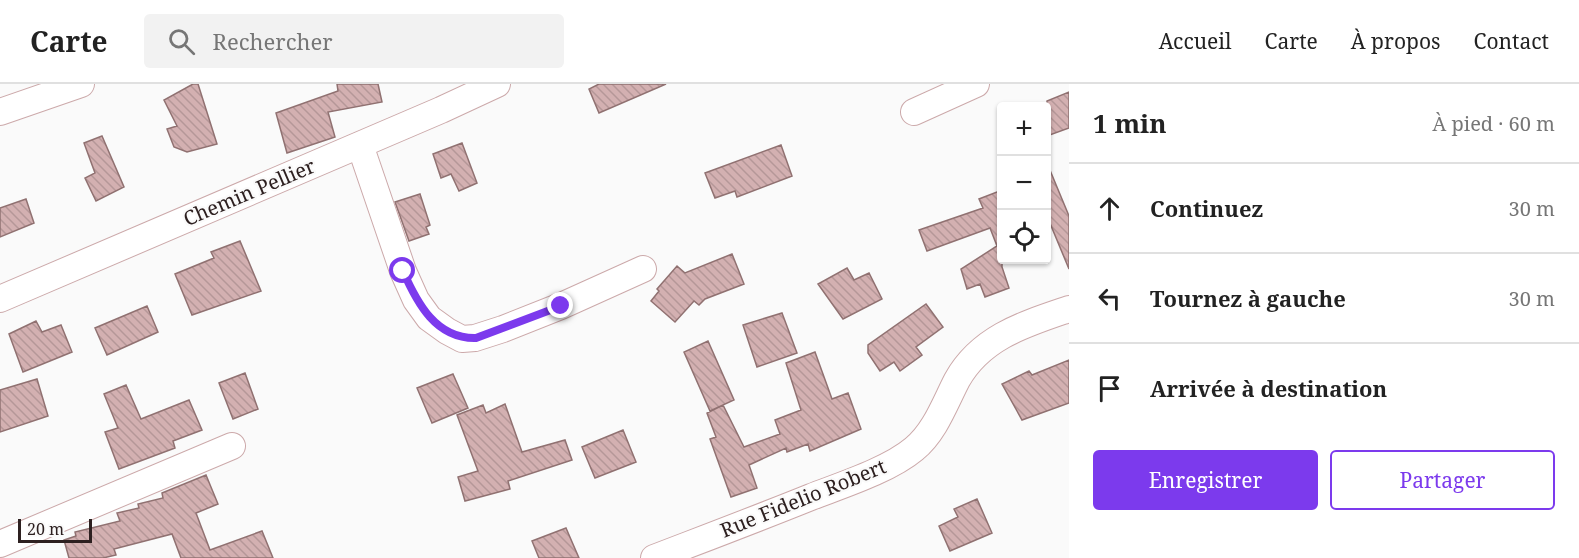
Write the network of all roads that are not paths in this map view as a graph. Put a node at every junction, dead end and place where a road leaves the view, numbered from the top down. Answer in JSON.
{"nodes":[{"id":1,"x":81,"y":84,"type":"edge"},
{"id":2,"x":496,"y":84,"type":"edge"},
{"id":3,"x":976,"y":84,"type":"edge"},
{"id":4,"x":0,"y":112,"type":"edge"},
{"id":5,"x":914,"y":112,"type":"dead end"},
{"id":6,"x":360,"y":145,"type":"junction"},
{"id":7,"x":643,"y":269,"type":"dead end"},
{"id":8,"x":0,"y":299,"type":"edge"},
{"id":9,"x":1069,"y":309,"type":"edge"},
{"id":10,"x":232,"y":446,"type":"dead end"},
{"id":11,"x":0,"y":544,"type":"edge"},
{"id":12,"x":654,"y":558,"type":"edge"}],
"edges":[{"from":1,"to":4,"type":"street"},
{"from":2,"to":6,"type":"street","name":"Chemin Pellier"},
{"from":3,"to":5,"type":"street"},
{"from":6,"to":7,"type":"street"},
{"from":6,"to":8,"type":"street","name":"Chemin Pellier"},
{"from":9,"to":12,"type":"street","name":"Rue Fidelio Robert"},
{"from":10,"to":11,"type":"street"}]}
